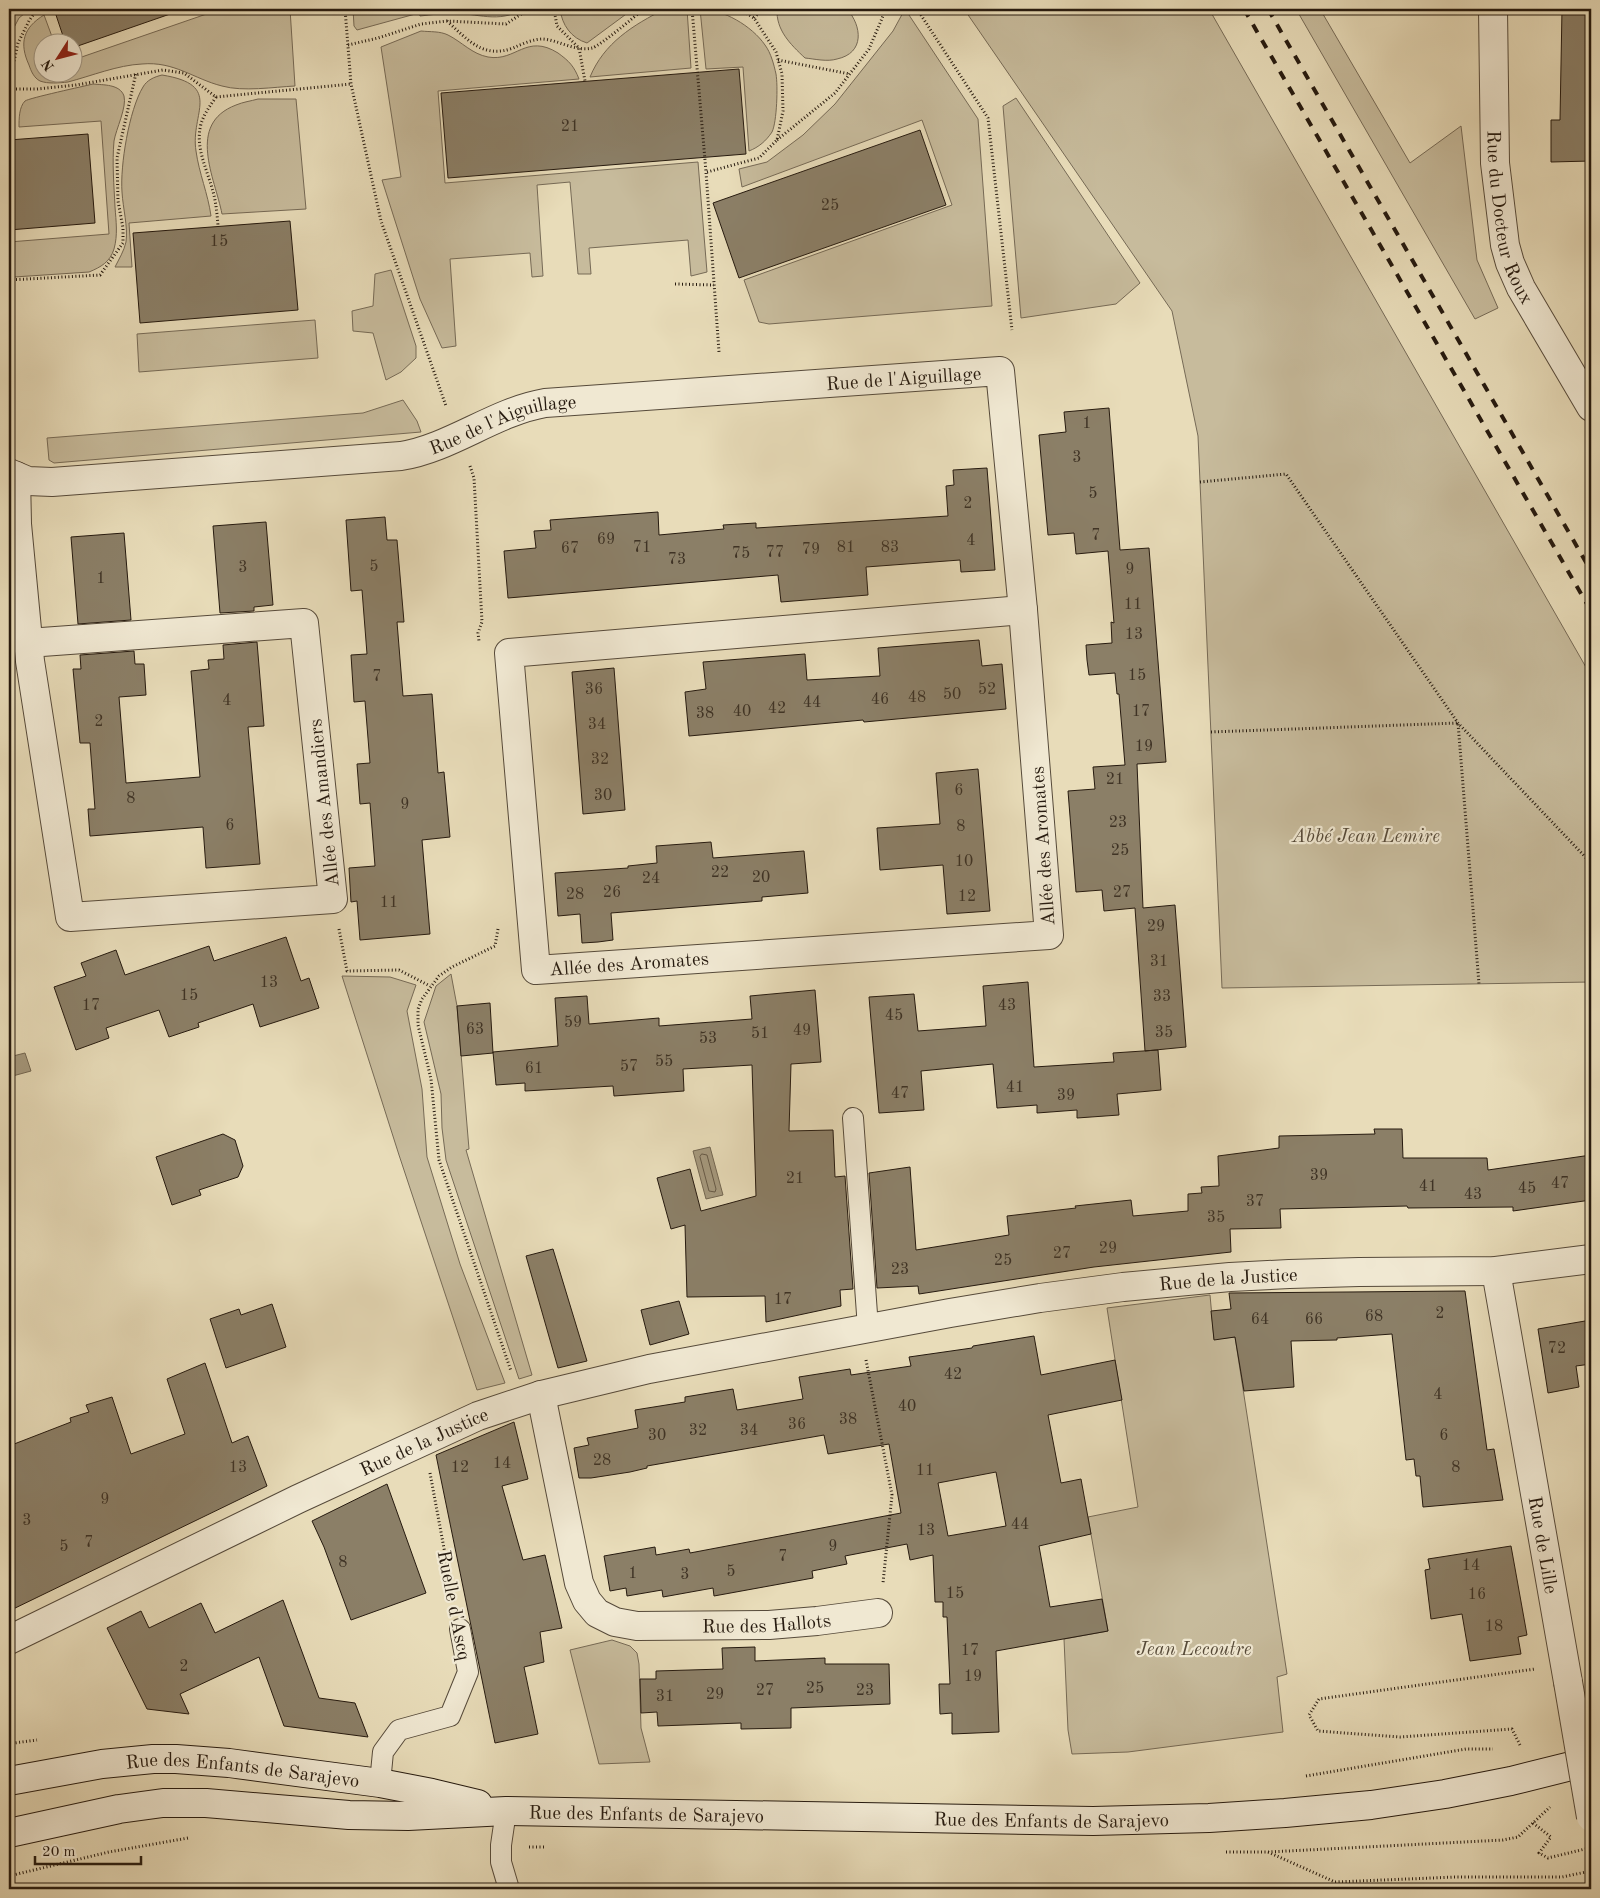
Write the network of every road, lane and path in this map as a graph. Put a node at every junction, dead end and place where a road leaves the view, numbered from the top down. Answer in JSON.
{"nodes":[{"id":1,"x":37,"y":9,"type":"edge"},
{"id":2,"x":345,"y":9,"type":"edge"},
{"id":3,"x":529,"y":9,"type":"edge"},
{"id":4,"x":554,"y":9,"type":"edge"},
{"id":5,"x":644,"y":9,"type":"edge"},
{"id":6,"x":692,"y":9,"type":"edge"},
{"id":7,"x":739,"y":9,"type":"edge"},
{"id":8,"x":762,"y":9,"type":"edge"},
{"id":9,"x":886,"y":9,"type":"edge"},
{"id":10,"x":918,"y":9,"type":"edge"},
{"id":11,"x":1493,"y":9,"type":"edge"},
{"id":12,"x":754,"y":18,"type":"junction"},
{"id":13,"x":447,"y":21,"type":"junction"},
{"id":14,"x":348,"y":45,"type":"junction"},
{"id":15,"x":578,"y":48,"type":"junction"},
{"id":16,"x":778,"y":60,"type":"junction"},
{"id":17,"x":136,"y":74,"type":"junction"},
{"id":18,"x":850,"y":74,"type":"junction"},
{"id":19,"x":584,"y":81,"type":"dead end"},
{"id":20,"x":351,"y":84,"type":"junction"},
{"id":21,"x":9,"y":85,"type":"edge"},
{"id":22,"x":9,"y":89,"type":"edge"},
{"id":23,"x":216,"y":97,"type":"junction"},
{"id":24,"x":777,"y":140,"type":"junction"},
{"id":25,"x":706,"y":172,"type":"junction"},
{"id":26,"x":218,"y":226,"type":"dead end"},
{"id":27,"x":9,"y":280,"type":"edge"},
{"id":28,"x":675,"y":284,"type":"dead end"},
{"id":29,"x":714,"y":285,"type":"junction"},
{"id":30,"x":1012,"y":330,"type":"dead end"},
{"id":31,"x":719,"y":352,"type":"dead end"},
{"id":32,"x":1000,"y":371,"type":"joint"},
{"id":33,"x":1591,"y":407,"type":"edge"},
{"id":34,"x":448,"y":410,"type":"dead end"},
{"id":35,"x":468,"y":461,"type":"dead end"},
{"id":36,"x":12,"y":474,"type":"edge"},
{"id":37,"x":1200,"y":482,"type":"dead end"},
{"id":38,"x":1023,"y":610,"type":"junction"},
{"id":39,"x":28,"y":643,"type":"junction"},
{"id":40,"x":479,"y":643,"type":"dead end"},
{"id":41,"x":1458,"y":723,"type":"junction"},
{"id":42,"x":1211,"y":732,"type":"dead end"},
{"id":43,"x":1591,"y":863,"type":"edge"},
{"id":44,"x":499,"y":924,"type":"dead end"},
{"id":45,"x":346,"y":961,"type":"dead end"},
{"id":46,"x":1479,"y":984,"type":"dead end"},
{"id":47,"x":430,"y":986,"type":"junction"},
{"id":48,"x":853,"y":1118,"type":"dead end"},
{"id":49,"x":1591,"y":1259,"type":"edge"},
{"id":50,"x":1496,"y":1272,"type":"junction"},
{"id":51,"x":864,"y":1329,"type":"junction"},
{"id":52,"x":531,"y":1398,"type":"junction"},
{"id":53,"x":423,"y":1440,"type":"junction"},
{"id":54,"x":878,"y":1613,"type":"joint"},
{"id":55,"x":460,"y":1629,"type":"joint"},
{"id":56,"x":9,"y":1640,"type":"edge"},
{"id":57,"x":1566,"y":1673,"type":"junction"},
{"id":58,"x":9,"y":1741,"type":"edge"},
{"id":59,"x":23,"y":1742,"type":"dead end"},
{"id":60,"x":1494,"y":1750,"type":"dead end"},
{"id":61,"x":1513,"y":1750,"type":"dead end"},
{"id":62,"x":1591,"y":1761,"type":"edge"},
{"id":63,"x":1303,"y":1776,"type":"dead end"},
{"id":64,"x":9,"y":1780,"type":"edge"},
{"id":65,"x":380,"y":1784,"type":"junction"},
{"id":66,"x":506,"y":1811,"type":"junction"},
{"id":67,"x":1591,"y":1817,"type":"edge"},
{"id":68,"x":1533,"y":1823,"type":"dead end"},
{"id":69,"x":9,"y":1833,"type":"edge"},
{"id":70,"x":1591,"y":1848,"type":"edge"},
{"id":71,"x":1268,"y":1852,"type":"dead end"},
{"id":72,"x":48,"y":1866,"type":"dead end"},
{"id":73,"x":1591,"y":1871,"type":"edge"},
{"id":74,"x":9,"y":1876,"type":"edge"},
{"id":75,"x":509,"y":1889,"type":"edge"}],
"edges":[{"from":1,"to":21,"type":"path"},
{"from":2,"to":14,"type":"path"},
{"from":3,"to":13,"type":"path"},
{"from":4,"to":15,"type":"path"},
{"from":5,"to":15,"type":"path"},
{"from":6,"to":25,"type":"path"},
{"from":7,"to":12,"type":"path"},
{"from":8,"to":12,"type":"path"},
{"from":9,"to":18,"type":"path"},
{"from":10,"to":30,"type":"path"},
{"from":11,"to":33,"type":"street","name":"Rue du Docteur Roux"},
{"from":12,"to":16,"type":"path"},
{"from":13,"to":14,"type":"path"},
{"from":13,"to":15,"type":"path"},
{"from":14,"to":20,"type":"path"},
{"from":15,"to":19,"type":"path"},
{"from":16,"to":18,"type":"path"},
{"from":16,"to":24,"type":"path"},
{"from":17,"to":22,"type":"path"},
{"from":17,"to":23,"type":"path"},
{"from":17,"to":27,"type":"path"},
{"from":18,"to":24,"type":"path"},
{"from":20,"to":23,"type":"path"},
{"from":20,"to":34,"type":"path"},
{"from":23,"to":26,"type":"path"},
{"from":24,"to":25,"type":"path"},
{"from":25,"to":29,"type":"path"},
{"from":28,"to":29,"type":"path"},
{"from":29,"to":31,"type":"path"},
{"from":32,"to":36,"type":"street","name":"Rue de l'Aiguillage"},
{"from":32,"to":38,"type":"street","name":"Allée des Aromates"},
{"from":35,"to":40,"type":"path"},
{"from":36,"to":39,"type":"street","name":"Allée des Amandiers"},
{"from":37,"to":41,"type":"path"},
{"from":38,"to":38,"type":"street","name":"Allée des Aromates"},
{"from":39,"to":39,"type":"street","name":"Allée des Amandiers"},
{"from":41,"to":42,"type":"path"},
{"from":41,"to":43,"type":"path"},
{"from":41,"to":46,"type":"path"},
{"from":44,"to":47,"type":"path"},
{"from":45,"to":47,"type":"path"},
{"from":47,"to":52,"type":"path"},
{"from":48,"to":51,"type":"lane"},
{"from":49,"to":50,"type":"street","name":"Rue de la Justice"},
{"from":50,"to":51,"type":"street","name":"Rue de la Justice"},
{"from":50,"to":57,"type":"street","name":"Rue de Lille"},
{"from":51,"to":52,"type":"street","name":"Rue de la Justice"},
{"from":51,"to":54,"type":"path"},
{"from":52,"to":53,"type":"street","name":"Rue de la Justice"},
{"from":52,"to":54,"type":"street","name":"Rue des Hallots"},
{"from":53,"to":55,"type":"path","name":"Ruelle d'Ascq"},
{"from":53,"to":56,"type":"street","name":"Rue de la Justice"},
{"from":55,"to":65,"type":"lane","name":"Ruelle d'Ascq"},
{"from":57,"to":61,"type":"path"},
{"from":57,"to":67,"type":"street","name":"Rue de Lille","bridge":true},
{"from":58,"to":59,"type":"path"},
{"from":60,"to":63,"type":"path"},
{"from":62,"to":66,"type":"street","name":"Rue des Enfants de Sarajevo"},
{"from":64,"to":65,"type":"street","name":"Rue des Enfants de Sarajevo"},
{"from":65,"to":66,"type":"street","name":"Rue des Enfants de Sarajevo"},
{"from":66,"to":69,"type":"street","name":"Rue des Enfants de Sarajevo"},
{"from":66,"to":75,"type":"lane"},
{"from":68,"to":70,"type":"path"},
{"from":71,"to":73,"type":"path"},
{"from":72,"to":74,"type":"path"}]}
